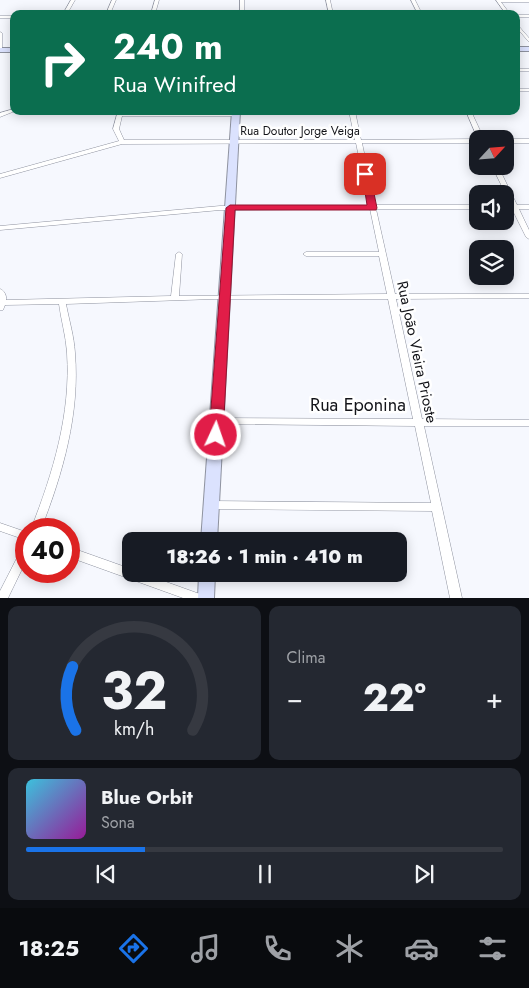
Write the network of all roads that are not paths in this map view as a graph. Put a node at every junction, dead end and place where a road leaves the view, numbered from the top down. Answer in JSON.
{"nodes":[{"id":1,"x":498,"y":1,"type":"edge"},
{"id":2,"x":529,"y":1,"type":"edge"},
{"id":3,"x":520,"y":29,"type":"edge"},
{"id":4,"x":0,"y":33,"type":"edge"},
{"id":5,"x":529,"y":40,"type":"edge"},
{"id":6,"x":0,"y":50,"type":"edge"},
{"id":7,"x":120,"y":115,"type":"edge"},
{"id":8,"x":236,"y":115,"type":"edge"},
{"id":9,"x":353,"y":115,"type":"edge"},
{"id":10,"x":470,"y":115,"type":"edge"},
{"id":11,"x":477,"y":130,"type":"edge"},
{"id":12,"x":235,"y":141,"type":"junction"},
{"id":13,"x":358,"y":141,"type":"junction"},
{"id":14,"x":469,"y":141,"type":"edge"},
{"id":15,"x":514,"y":141,"type":"edge"},
{"id":16,"x":529,"y":141,"type":"edge"},
{"id":17,"x":122,"y":142,"type":"junction"},
{"id":18,"x":499,"y":175,"type":"edge"},
{"id":19,"x":0,"y":176,"type":"edge"},
{"id":20,"x":469,"y":207,"type":"edge"},
{"id":21,"x":515,"y":207,"type":"junction"},
{"id":22,"x":230,"y":208,"type":"junction"},
{"id":23,"x":372,"y":208,"type":"junction"},
{"id":24,"x":529,"y":208,"type":"edge"},
{"id":25,"x":0,"y":228,"type":"edge"},
{"id":26,"x":529,"y":237,"type":"edge"},
{"id":27,"x":179,"y":254,"type":"dead end"},
{"id":28,"x":306,"y":254,"type":"dead end"},
{"id":29,"x":382,"y":254,"type":"junction"},
{"id":30,"x":0,"y":291,"type":"edge"},
{"id":31,"x":225,"y":296,"type":"junction"},
{"id":32,"x":392,"y":296,"type":"junction"},
{"id":33,"x":529,"y":296,"type":"edge"},
{"id":34,"x":175,"y":298,"type":"junction"},
{"id":35,"x":62,"y":302,"type":"junction"},
{"id":36,"x":1,"y":305,"type":"edge"},
{"id":37,"x":217,"y":421,"type":"junction"},
{"id":38,"x":418,"y":422,"type":"junction"},
{"id":39,"x":529,"y":423,"type":"edge"},
{"id":40,"x":212,"y":505,"type":"junction"},
{"id":41,"x":436,"y":507,"type":"junction"},
{"id":42,"x":40,"y":518,"type":"edge"},
{"id":43,"x":0,"y":527,"type":"edge"},
{"id":44,"x":15,"y":532,"type":"edge"},
{"id":45,"x":210,"y":532,"type":"edge"},
{"id":46,"x":80,"y":556,"type":"edge"},
{"id":47,"x":15,"y":573,"type":"edge"},
{"id":48,"x":207,"y":582,"type":"edge"},
{"id":49,"x":2,"y":598,"type":"edge"},
{"id":50,"x":197,"y":598,"type":"edge"},
{"id":51,"x":206,"y":598,"type":"edge"},
{"id":52,"x":456,"y":598,"type":"edge"}],
"edges":[{"from":1,"to":2,"type":"street"},
{"from":3,"to":5,"type":"street"},
{"from":4,"to":6,"type":"street"},
{"from":7,"to":17,"type":"street"},
{"from":8,"to":12,"type":"street"},
{"from":9,"to":13,"type":"street","name":"Rua João Vieira Prioste"},
{"from":10,"to":11,"type":"street"},
{"from":12,"to":13,"type":"street","name":"Rua Doutor Jorge Veiga"},
{"from":12,"to":17,"type":"street","name":"Rua Doutor Jorge Veiga"},
{"from":12,"to":22,"type":"street"},
{"from":13,"to":14,"type":"street","name":"Rua Doutor Jorge Veiga"},
{"from":13,"to":23,"type":"street","name":"Rua João Vieira Prioste"},
{"from":15,"to":16,"type":"street"},
{"from":17,"to":19,"type":"street","name":"Rua Doutor Jorge Veiga"},
{"from":18,"to":21,"type":"street"},
{"from":20,"to":23,"type":"street"},
{"from":21,"to":24,"type":"street"},
{"from":21,"to":26,"type":"street"},
{"from":22,"to":23,"type":"street"},
{"from":22,"to":25,"type":"street"},
{"from":22,"to":31,"type":"street"},
{"from":23,"to":29,"type":"street","name":"Rua João Vieira Prioste"},
{"from":27,"to":34,"type":"street"},
{"from":28,"to":29,"type":"street"},
{"from":29,"to":32,"type":"street","name":"Rua João Vieira Prioste"},
{"from":30,"to":36,"type":"street"},
{"from":31,"to":32,"type":"street"},
{"from":31,"to":34,"type":"street"},
{"from":31,"to":37,"type":"street"},
{"from":32,"to":33,"type":"street"},
{"from":32,"to":38,"type":"street","name":"Rua João Vieira Prioste"},
{"from":34,"to":35,"type":"street"},
{"from":35,"to":36,"type":"street"},
{"from":35,"to":42,"type":"street"},
{"from":37,"to":38,"type":"street","name":"Rua Eponina"},
{"from":37,"to":40,"type":"street"},
{"from":38,"to":39,"type":"street","name":"Rua Eponina"},
{"from":38,"to":41,"type":"street","name":"Rua João Vieira Prioste"},
{"from":40,"to":41,"type":"street"},
{"from":40,"to":45,"type":"street"},
{"from":41,"to":52,"type":"street","name":"Rua João Vieira Prioste"},
{"from":43,"to":44,"type":"street"},
{"from":46,"to":50,"type":"street"},
{"from":47,"to":49,"type":"street"},
{"from":48,"to":51,"type":"street"}]}
